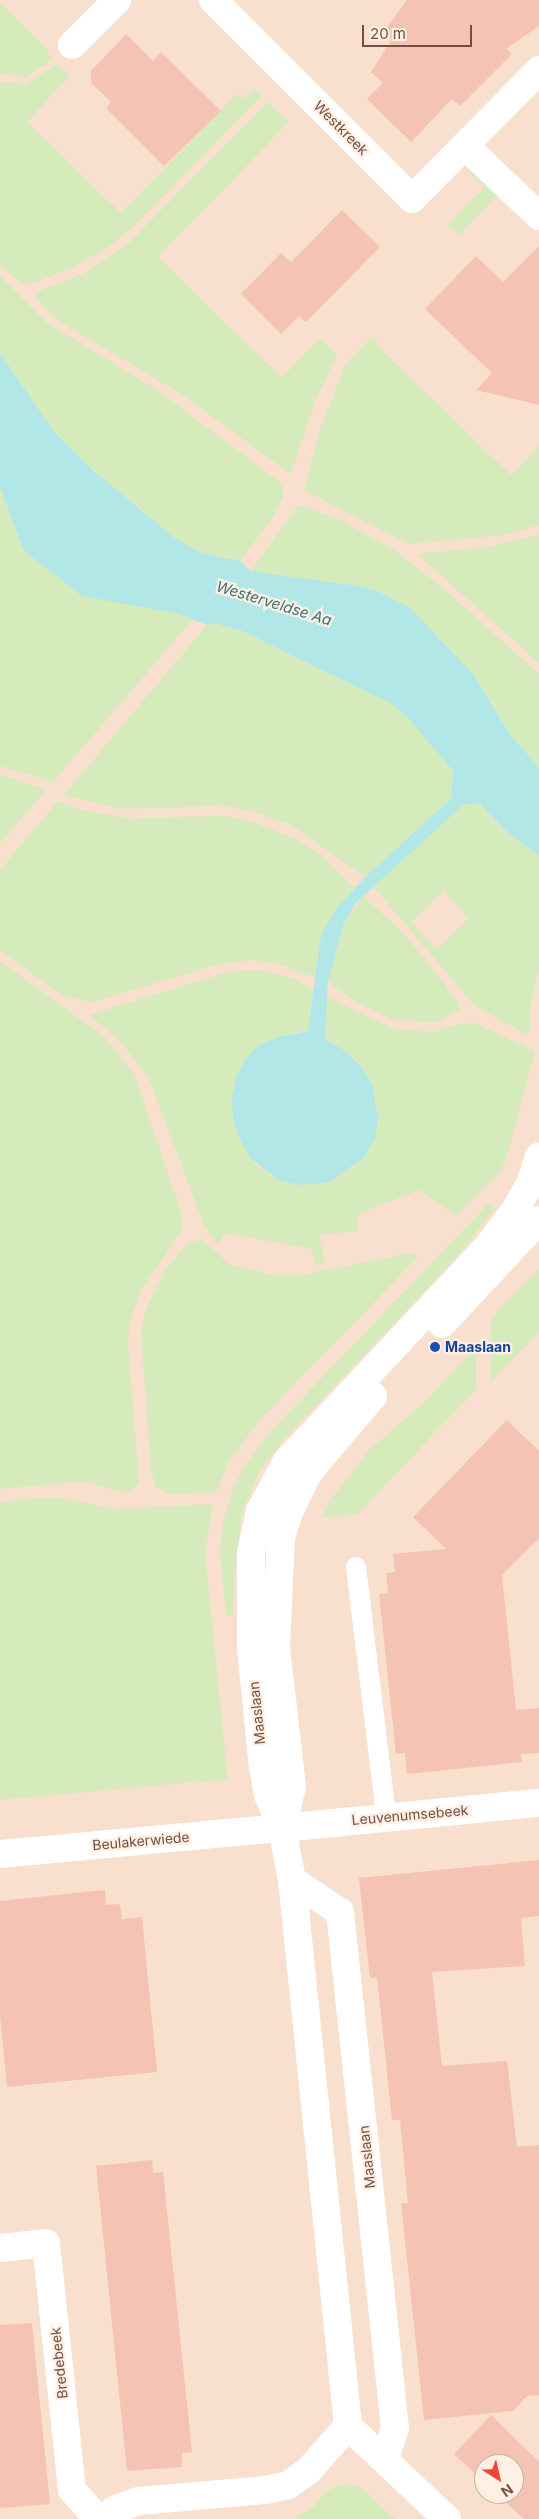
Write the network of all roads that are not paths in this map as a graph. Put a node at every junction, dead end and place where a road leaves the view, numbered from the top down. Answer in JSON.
{"nodes":[{"id":1,"x":116,"y":0,"type":"edge"},
{"id":2,"x":218,"y":2,"type":"edge"},
{"id":3,"x":72,"y":45,"type":"dead end"},
{"id":4,"x":539,"y":70,"type":"edge"},
{"id":5,"x":465,"y":146,"type":"junction"},
{"id":6,"x":539,"y":216,"type":"edge"},
{"id":7,"x":539,"y":1156,"type":"edge"},
{"id":8,"x":539,"y":1220,"type":"edge"},
{"id":9,"x":356,"y":1567,"type":"dead end"},
{"id":10,"x":539,"y":1803,"type":"edge"},
{"id":11,"x":386,"y":1816,"type":"junction"},
{"id":12,"x":282,"y":1828,"type":"junction"},
{"id":13,"x":0,"y":1854,"type":"edge"},
{"id":14,"x":292,"y":1880,"type":"junction"},
{"id":15,"x":0,"y":2248,"type":"edge"},
{"id":16,"x":348,"y":2426,"type":"junction"},
{"id":17,"x":385,"y":2458,"type":"junction"},
{"id":18,"x":98,"y":2519,"type":"edge"},
{"id":19,"x":107,"y":2519,"type":"edge"},
{"id":20,"x":447,"y":2519,"type":"edge"}],
"edges":[{"from":1,"to":3,"type":"street"},
{"from":2,"to":5,"type":"street","name":"Westkreek"},
{"from":4,"to":5,"type":"street","name":"Westkreek"},
{"from":5,"to":6,"type":"street"},
{"from":7,"to":12,"type":"street","name":"Maaslaan"},
{"from":8,"to":12,"type":"street","name":"Maaslaan"},
{"from":9,"to":11,"type":"lane"},
{"from":10,"to":11,"type":"street","name":"Leuvenumsebeek"},
{"from":11,"to":12,"type":"street","name":"Leuvenumsebeek"},
{"from":12,"to":13,"type":"street","name":"Beulakerwiede"},
{"from":12,"to":14,"type":"street","name":"Maaslaan"},
{"from":14,"to":16,"type":"street","name":"Maaslaan"},
{"from":14,"to":17,"type":"street","name":"Maaslaan"},
{"from":15,"to":18,"type":"street","name":"Bredebeek"},
{"from":16,"to":17,"type":"street"},
{"from":16,"to":19,"type":"street"},
{"from":17,"to":20,"type":"street"}]}
